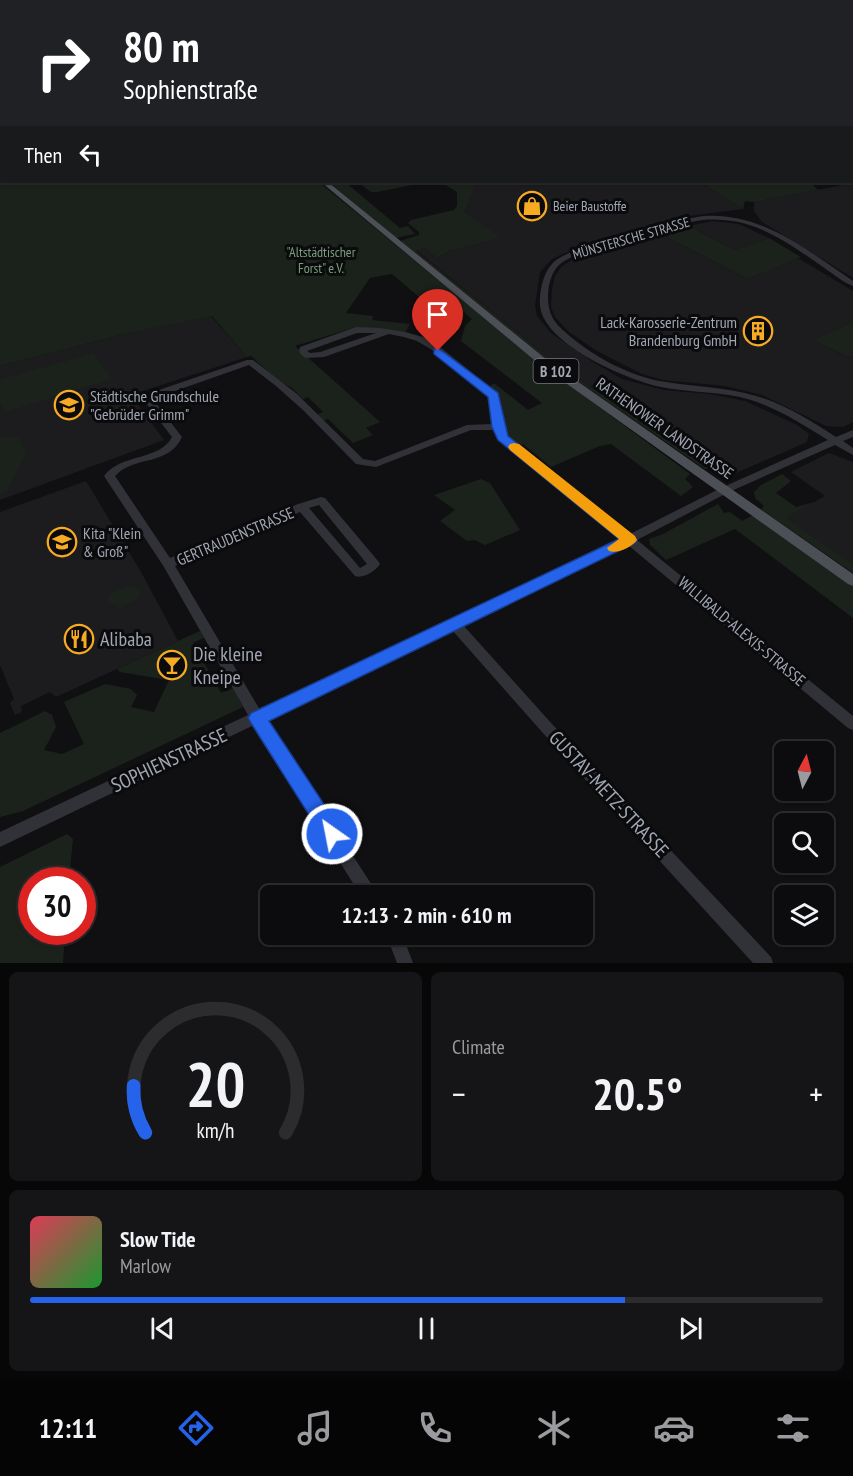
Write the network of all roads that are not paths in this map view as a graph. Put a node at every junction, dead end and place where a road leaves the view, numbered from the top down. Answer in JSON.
{"nodes":[{"id":1,"x":325,"y":183,"type":"edge"},
{"id":2,"x":853,"y":284,"type":"edge"},
{"id":3,"x":387,"y":332,"type":"junction"},
{"id":4,"x":498,"y":427,"type":"junction"},
{"id":5,"x":853,"y":433,"type":"edge"},
{"id":6,"x":835,"y":441,"type":"junction"},
{"id":7,"x":853,"y":452,"type":"edge"},
{"id":8,"x":725,"y":490,"type":"junction"},
{"id":9,"x":302,"y":507,"type":"junction"},
{"id":10,"x":630,"y":540,"type":"junction"},
{"id":11,"x":168,"y":564,"type":"junction"},
{"id":12,"x":853,"y":581,"type":"edge"},
{"id":13,"x":454,"y":623,"type":"junction"},
{"id":14,"x":257,"y":718,"type":"junction"},
{"id":15,"x":853,"y":724,"type":"edge"},
{"id":16,"x":0,"y":840,"type":"edge"},
{"id":17,"x":363,"y":885,"type":"edge"},
{"id":18,"x":398,"y":945,"type":"edge"},
{"id":19,"x":405,"y":963,"type":"edge"},
{"id":20,"x":765,"y":963,"type":"edge"}],
"edges":[{"from":1,"to":8,"type":"main road","name":"RATHENOWER LANDSTRASSE","number":"B 102"},
{"from":2,"to":6,"type":"street","name":"MÜNSTERSCHE STRASSE"},
{"from":3,"to":3,"type":"street"},
{"from":3,"to":4,"type":"street"},
{"from":4,"to":10,"type":"street","name":"WILLIBALD-ALEXIS-STRASSE"},
{"from":4,"to":11,"type":"street","name":"GERTRAUDENSTRASSE"},
{"from":5,"to":6,"type":"street","name":"SOPHIENSTRASSE"},
{"from":6,"to":7,"type":"street","name":"MÜNSTERSCHE STRASSE"},
{"from":6,"to":8,"type":"street","name":"SOPHIENSTRASSE"},
{"from":8,"to":10,"type":"street","name":"SOPHIENSTRASSE"},
{"from":8,"to":12,"type":"main road","name":"RATHENOWER LANDSTRASSE","number":"B 102"},
{"from":9,"to":9,"type":"street","name":"GERTRAUDENSTRASSE"},
{"from":9,"to":11,"type":"street","name":"GERTRAUDENSTRASSE"},
{"from":10,"to":13,"type":"street","name":"SOPHIENSTRASSE"},
{"from":10,"to":15,"type":"street","name":"WILLIBALD-ALEXIS-STRASSE"},
{"from":11,"to":14,"type":"street","name":"GERTRAUDENSTRASSE"},
{"from":13,"to":14,"type":"street","name":"SOPHIENSTRASSE"},
{"from":13,"to":20,"type":"street","name":"GUSTAV-METZ-STRASSE"},
{"from":14,"to":16,"type":"street","name":"SOPHIENSTRASSE"},
{"from":14,"to":17,"type":"street","name":"GERTRAUDENSTRASSE"},
{"from":18,"to":19,"type":"street"}]}
